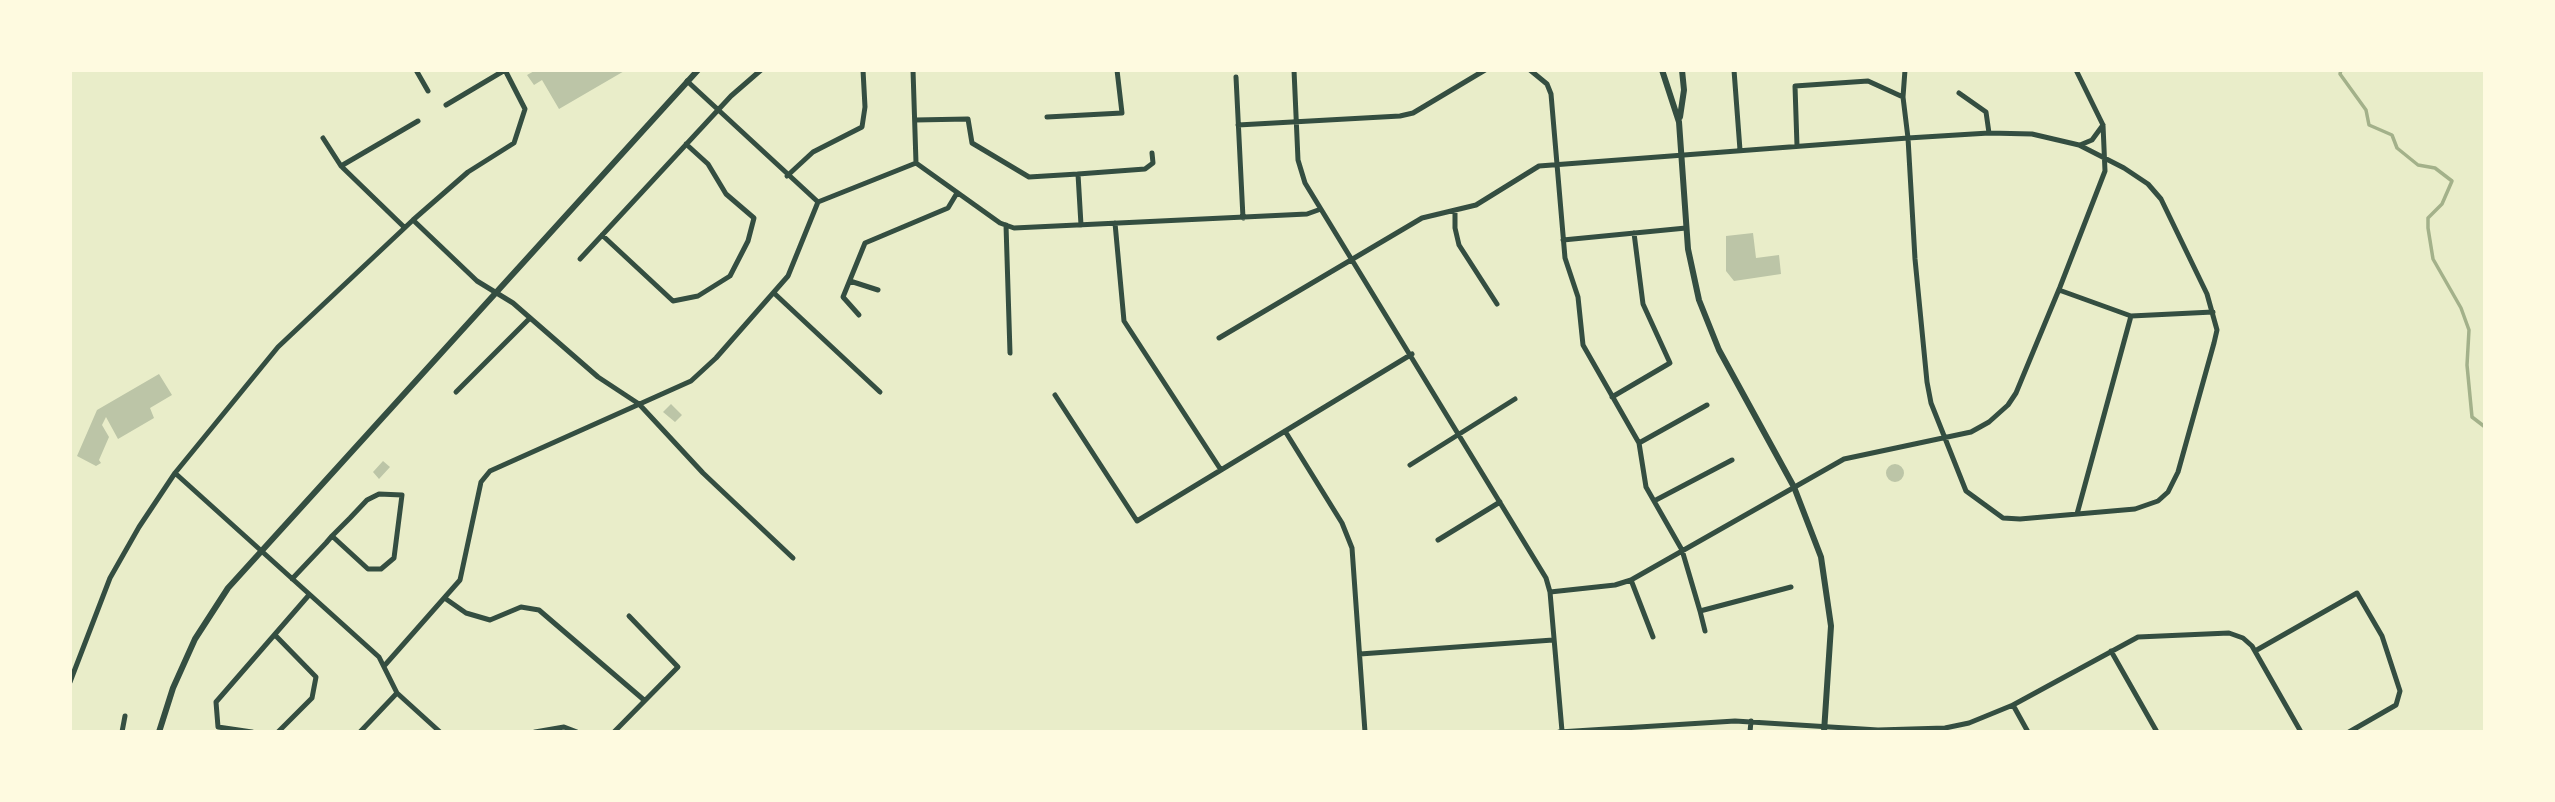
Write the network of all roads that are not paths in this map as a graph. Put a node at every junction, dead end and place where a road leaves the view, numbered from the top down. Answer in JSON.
{"nodes":[{"id":1,"x":416,"y":70,"type":"edge"},
{"id":2,"x":505,"y":70,"type":"edge"},
{"id":3,"x":698,"y":70,"type":"edge"},
{"id":4,"x":761,"y":70,"type":"edge"},
{"id":5,"x":863,"y":70,"type":"edge"},
{"id":6,"x":913,"y":70,"type":"edge"},
{"id":7,"x":1117,"y":70,"type":"edge"},
{"id":8,"x":1294,"y":70,"type":"edge"},
{"id":9,"x":1485,"y":70,"type":"edge"},
{"id":10,"x":1530,"y":70,"type":"edge"},
{"id":11,"x":1662,"y":70,"type":"edge"},
{"id":12,"x":1682,"y":70,"type":"edge"},
{"id":13,"x":1734,"y":70,"type":"edge"},
{"id":14,"x":1905,"y":70,"type":"edge"},
{"id":15,"x":2076,"y":70,"type":"edge"},
{"id":16,"x":1236,"y":77,"type":"dead end"},
{"id":17,"x":687,"y":81,"type":"junction"},
{"id":18,"x":428,"y":91,"type":"dead end"},
{"id":19,"x":1959,"y":93,"type":"dead end"},
{"id":20,"x":1903,"y":97,"type":"junction"},
{"id":21,"x":446,"y":105,"type":"dead end"},
{"id":22,"x":717,"y":111,"type":"junction"},
{"id":23,"x":1047,"y":117,"type":"dead end"},
{"id":24,"x":915,"y":120,"type":"junction"},
{"id":25,"x":418,"y":121,"type":"dead end"},
{"id":26,"x":1296,"y":122,"type":"junction"},
{"id":27,"x":1679,"y":122,"type":"junction"},
{"id":28,"x":1238,"y":125,"type":"junction"},
{"id":29,"x":2103,"y":125,"type":"junction"},
{"id":30,"x":1989,"y":132,"type":"junction"},
{"id":31,"x":323,"y":138,"type":"dead end"},
{"id":32,"x":1908,"y":138,"type":"junction"},
{"id":33,"x":687,"y":144,"type":"junction"},
{"id":34,"x":2079,"y":145,"type":"junction"},
{"id":35,"x":1797,"y":146,"type":"junction"},
{"id":36,"x":1741,"y":150,"type":"junction"},
{"id":37,"x":1152,"y":153,"type":"dead end"},
{"id":38,"x":1681,"y":154,"type":"junction"},
{"id":39,"x":2106,"y":158,"type":"junction"},
{"id":40,"x":916,"y":163,"type":"junction"},
{"id":41,"x":1558,"y":164,"type":"junction"},
{"id":42,"x":341,"y":166,"type":"junction"},
{"id":43,"x":1077,"y":174,"type":"junction"},
{"id":44,"x":787,"y":176,"type":"junction"},
{"id":45,"x":957,"y":193,"type":"junction"},
{"id":46,"x":818,"y":202,"type":"junction"},
{"id":47,"x":1321,"y":209,"type":"junction"},
{"id":48,"x":1455,"y":211,"type":"junction"},
{"id":49,"x":1243,"y":218,"type":"junction"},
{"id":50,"x":412,"y":220,"type":"junction"},
{"id":51,"x":1115,"y":223,"type":"junction"},
{"id":52,"x":1006,"y":225,"type":"junction"},
{"id":53,"x":1082,"y":225,"type":"junction"},
{"id":54,"x":404,"y":228,"type":"junction"},
{"id":55,"x":1686,"y":228,"type":"junction"},
{"id":56,"x":1634,"y":233,"type":"junction"},
{"id":57,"x":602,"y":235,"type":"junction"},
{"id":58,"x":1563,"y":240,"type":"junction"},
{"id":59,"x":580,"y":259,"type":"dead end"},
{"id":60,"x":1353,"y":259,"type":"junction"},
{"id":61,"x":850,"y":281,"type":"junction"},
{"id":62,"x":878,"y":290,"type":"dead end"},
{"id":63,"x":2059,"y":290,"type":"junction"},
{"id":64,"x":494,"y":292,"type":"junction"},
{"id":65,"x":775,"y":294,"type":"junction"},
{"id":66,"x":1497,"y":304,"type":"dead end"},
{"id":67,"x":2213,"y":312,"type":"junction"},
{"id":68,"x":859,"y":315,"type":"dead end"},
{"id":69,"x":2131,"y":316,"type":"junction"},
{"id":70,"x":530,"y":318,"type":"junction"},
{"id":71,"x":1219,"y":338,"type":"dead end"},
{"id":72,"x":1010,"y":353,"type":"dead end"},
{"id":73,"x":1412,"y":354,"type":"junction"},
{"id":74,"x":456,"y":392,"type":"dead end"},
{"id":75,"x":880,"y":392,"type":"dead end"},
{"id":76,"x":1055,"y":395,"type":"dead end"},
{"id":77,"x":1612,"y":397,"type":"junction"},
{"id":78,"x":1515,"y":399,"type":"dead end"},
{"id":79,"x":639,"y":404,"type":"junction"},
{"id":80,"x":1707,"y":405,"type":"dead end"},
{"id":81,"x":1285,"y":431,"type":"junction"},
{"id":82,"x":1460,"y":435,"type":"junction"},
{"id":83,"x":1945,"y":438,"type":"junction"},
{"id":84,"x":1639,"y":443,"type":"junction"},
{"id":85,"x":1732,"y":460,"type":"dead end"},
{"id":86,"x":1410,"y":465,"type":"dead end"},
{"id":87,"x":1221,"y":470,"type":"junction"},
{"id":88,"x":175,"y":473,"type":"junction"},
{"id":89,"x":1794,"y":487,"type":"junction"},
{"id":90,"x":1654,"y":501,"type":"junction"},
{"id":91,"x":1500,"y":502,"type":"junction"},
{"id":92,"x":2077,"y":514,"type":"junction"},
{"id":93,"x":332,"y":536,"type":"junction"},
{"id":94,"x":1438,"y":540,"type":"dead end"},
{"id":95,"x":261,"y":550,"type":"junction"},
{"id":96,"x":1682,"y":550,"type":"junction"},
{"id":97,"x":793,"y":558,"type":"dead end"},
{"id":98,"x":292,"y":579,"type":"junction"},
{"id":99,"x":1632,"y":580,"type":"junction"},
{"id":100,"x":1791,"y":587,"type":"dead end"},
{"id":101,"x":1550,"y":592,"type":"junction"},
{"id":102,"x":309,"y":595,"type":"junction"},
{"id":103,"x":446,"y":599,"type":"junction"},
{"id":104,"x":1700,"y":611,"type":"junction"},
{"id":105,"x":629,"y":616,"type":"dead end"},
{"id":106,"x":1705,"y":631,"type":"dead end"},
{"id":107,"x":275,"y":635,"type":"junction"},
{"id":108,"x":1653,"y":637,"type":"dead end"},
{"id":109,"x":1553,"y":640,"type":"junction"},
{"id":110,"x":2255,"y":651,"type":"junction"},
{"id":111,"x":2111,"y":652,"type":"junction"},
{"id":112,"x":1360,"y":654,"type":"junction"},
{"id":113,"x":384,"y":665,"type":"junction"},
{"id":114,"x":70,"y":682,"type":"edge"},
{"id":115,"x":397,"y":693,"type":"junction"},
{"id":116,"x":644,"y":700,"type":"junction"},
{"id":117,"x":2013,"y":705,"type":"junction"},
{"id":118,"x":125,"y":716,"type":"dead end"},
{"id":119,"x":1751,"y":721,"type":"junction"},
{"id":120,"x":1825,"y":729,"type":"edge"},
{"id":121,"x":1878,"y":731,"type":"edge"},
{"id":122,"x":122,"y":732,"type":"edge"},
{"id":123,"x":159,"y":732,"type":"edge"},
{"id":124,"x":252,"y":732,"type":"edge"},
{"id":125,"x":278,"y":732,"type":"edge"},
{"id":126,"x":360,"y":732,"type":"edge"},
{"id":127,"x":440,"y":732,"type":"edge"},
{"id":128,"x":534,"y":732,"type":"edge"},
{"id":129,"x":578,"y":732,"type":"edge"},
{"id":130,"x":614,"y":732,"type":"edge"},
{"id":131,"x":1365,"y":732,"type":"edge"},
{"id":132,"x":1560,"y":732,"type":"edge"},
{"id":133,"x":1751,"y":732,"type":"edge"},
{"id":134,"x":2028,"y":732,"type":"edge"},
{"id":135,"x":2157,"y":732,"type":"edge"},
{"id":136,"x":2301,"y":732,"type":"edge"},
{"id":137,"x":2349,"y":732,"type":"edge"}],
"edges":[{"from":1,"to":18,"type":"street"},
{"from":2,"to":21,"type":"street"},
{"from":2,"to":50,"type":"street"},
{"from":3,"to":17,"type":"street"},
{"from":4,"to":22,"type":"street"},
{"from":5,"to":44,"type":"street"},
{"from":6,"to":24,"type":"street"},
{"from":7,"to":23,"type":"street"},
{"from":8,"to":26,"type":"street"},
{"from":9,"to":26,"type":"street"},
{"from":10,"to":41,"type":"street"},
{"from":11,"to":27,"type":"street"},
{"from":12,"to":27,"type":"street"},
{"from":13,"to":36,"type":"street"},
{"from":14,"to":20,"type":"street"},
{"from":15,"to":29,"type":"street"},
{"from":16,"to":28,"type":"street"},
{"from":17,"to":22,"type":"street"},
{"from":17,"to":64,"type":"street"},
{"from":19,"to":30,"type":"street"},
{"from":20,"to":32,"type":"street"},
{"from":20,"to":35,"type":"street"},
{"from":22,"to":33,"type":"street"},
{"from":22,"to":44,"type":"street"},
{"from":24,"to":40,"type":"street"},
{"from":24,"to":43,"type":"street"},
{"from":25,"to":42,"type":"street"},
{"from":26,"to":28,"type":"street"},
{"from":26,"to":47,"type":"street"},
{"from":27,"to":38,"type":"street"},
{"from":28,"to":49,"type":"street"},
{"from":29,"to":34,"type":"street"},
{"from":29,"to":39,"type":"street"},
{"from":30,"to":32,"type":"street"},
{"from":30,"to":34,"type":"street"},
{"from":31,"to":42,"type":"street"},
{"from":32,"to":35,"type":"street"},
{"from":32,"to":83,"type":"street"},
{"from":33,"to":57,"type":"street"},
{"from":33,"to":57,"type":"street"},
{"from":34,"to":39,"type":"street"},
{"from":35,"to":36,"type":"street"},
{"from":36,"to":38,"type":"street"},
{"from":37,"to":43,"type":"street"},
{"from":38,"to":41,"type":"street"},
{"from":38,"to":55,"type":"street"},
{"from":39,"to":63,"type":"street"},
{"from":39,"to":67,"type":"street"},
{"from":40,"to":45,"type":"street"},
{"from":40,"to":46,"type":"street"},
{"from":41,"to":48,"type":"street"},
{"from":41,"to":58,"type":"street"},
{"from":42,"to":54,"type":"street"},
{"from":43,"to":53,"type":"street"},
{"from":44,"to":46,"type":"street"},
{"from":45,"to":52,"type":"street"},
{"from":45,"to":61,"type":"street"},
{"from":46,"to":65,"type":"street"},
{"from":47,"to":49,"type":"street"},
{"from":47,"to":60,"type":"street"},
{"from":48,"to":60,"type":"street"},
{"from":48,"to":66,"type":"street"},
{"from":49,"to":51,"type":"street"},
{"from":50,"to":54,"type":"street"},
{"from":50,"to":64,"type":"street"},
{"from":51,"to":53,"type":"street"},
{"from":51,"to":87,"type":"street"},
{"from":52,"to":53,"type":"street"},
{"from":52,"to":72,"type":"street"},
{"from":54,"to":88,"type":"street"},
{"from":55,"to":56,"type":"street"},
{"from":55,"to":89,"type":"street"},
{"from":56,"to":58,"type":"street"},
{"from":56,"to":77,"type":"street"},
{"from":57,"to":59,"type":"street"},
{"from":58,"to":77,"type":"street"},
{"from":60,"to":71,"type":"street"},
{"from":60,"to":73,"type":"street"},
{"from":61,"to":62,"type":"street"},
{"from":61,"to":68,"type":"street"},
{"from":63,"to":69,"type":"street"},
{"from":63,"to":83,"type":"street"},
{"from":64,"to":70,"type":"street"},
{"from":64,"to":95,"type":"street"},
{"from":65,"to":75,"type":"street"},
{"from":65,"to":79,"type":"street"},
{"from":67,"to":69,"type":"street"},
{"from":67,"to":92,"type":"street"},
{"from":69,"to":92,"type":"street"},
{"from":70,"to":74,"type":"street"},
{"from":70,"to":79,"type":"street"},
{"from":73,"to":81,"type":"street"},
{"from":73,"to":82,"type":"street"},
{"from":76,"to":87,"type":"street"},
{"from":77,"to":84,"type":"street"},
{"from":78,"to":82,"type":"street"},
{"from":79,"to":97,"type":"street"},
{"from":79,"to":103,"type":"street"},
{"from":80,"to":84,"type":"street"},
{"from":81,"to":87,"type":"street"},
{"from":81,"to":112,"type":"street"},
{"from":82,"to":86,"type":"street"},
{"from":82,"to":91,"type":"street"},
{"from":83,"to":89,"type":"street"},
{"from":83,"to":92,"type":"street"},
{"from":84,"to":90,"type":"street"},
{"from":85,"to":90,"type":"street"},
{"from":88,"to":95,"type":"street"},
{"from":88,"to":114,"type":"street"},
{"from":89,"to":96,"type":"street"},
{"from":89,"to":120,"type":"street"},
{"from":90,"to":96,"type":"street"},
{"from":91,"to":94,"type":"street"},
{"from":91,"to":101,"type":"street"},
{"from":93,"to":93,"type":"street"},
{"from":93,"to":98,"type":"street"},
{"from":95,"to":98,"type":"street"},
{"from":95,"to":123,"type":"street"},
{"from":96,"to":99,"type":"street"},
{"from":96,"to":104,"type":"street"},
{"from":98,"to":102,"type":"street"},
{"from":99,"to":101,"type":"street"},
{"from":99,"to":108,"type":"street"},
{"from":100,"to":104,"type":"street"},
{"from":101,"to":109,"type":"street"},
{"from":102,"to":107,"type":"street"},
{"from":102,"to":113,"type":"street"},
{"from":103,"to":113,"type":"street"},
{"from":103,"to":116,"type":"street"},
{"from":104,"to":106,"type":"street"},
{"from":105,"to":116,"type":"street"},
{"from":107,"to":124,"type":"street"},
{"from":107,"to":125,"type":"street"},
{"from":109,"to":112,"type":"street"},
{"from":109,"to":132,"type":"street"},
{"from":110,"to":111,"type":"street"},
{"from":110,"to":136,"type":"street"},
{"from":110,"to":137,"type":"street"},
{"from":111,"to":117,"type":"street"},
{"from":111,"to":135,"type":"street"},
{"from":112,"to":131,"type":"street"},
{"from":113,"to":115,"type":"street"},
{"from":115,"to":126,"type":"street"},
{"from":115,"to":127,"type":"street"},
{"from":116,"to":130,"type":"street"},
{"from":117,"to":121,"type":"street"},
{"from":117,"to":134,"type":"street"},
{"from":118,"to":122,"type":"street"},
{"from":119,"to":120,"type":"street"},
{"from":119,"to":132,"type":"street"},
{"from":119,"to":133,"type":"street"},
{"from":120,"to":121,"type":"street"},
{"from":128,"to":129,"type":"street"}]}
